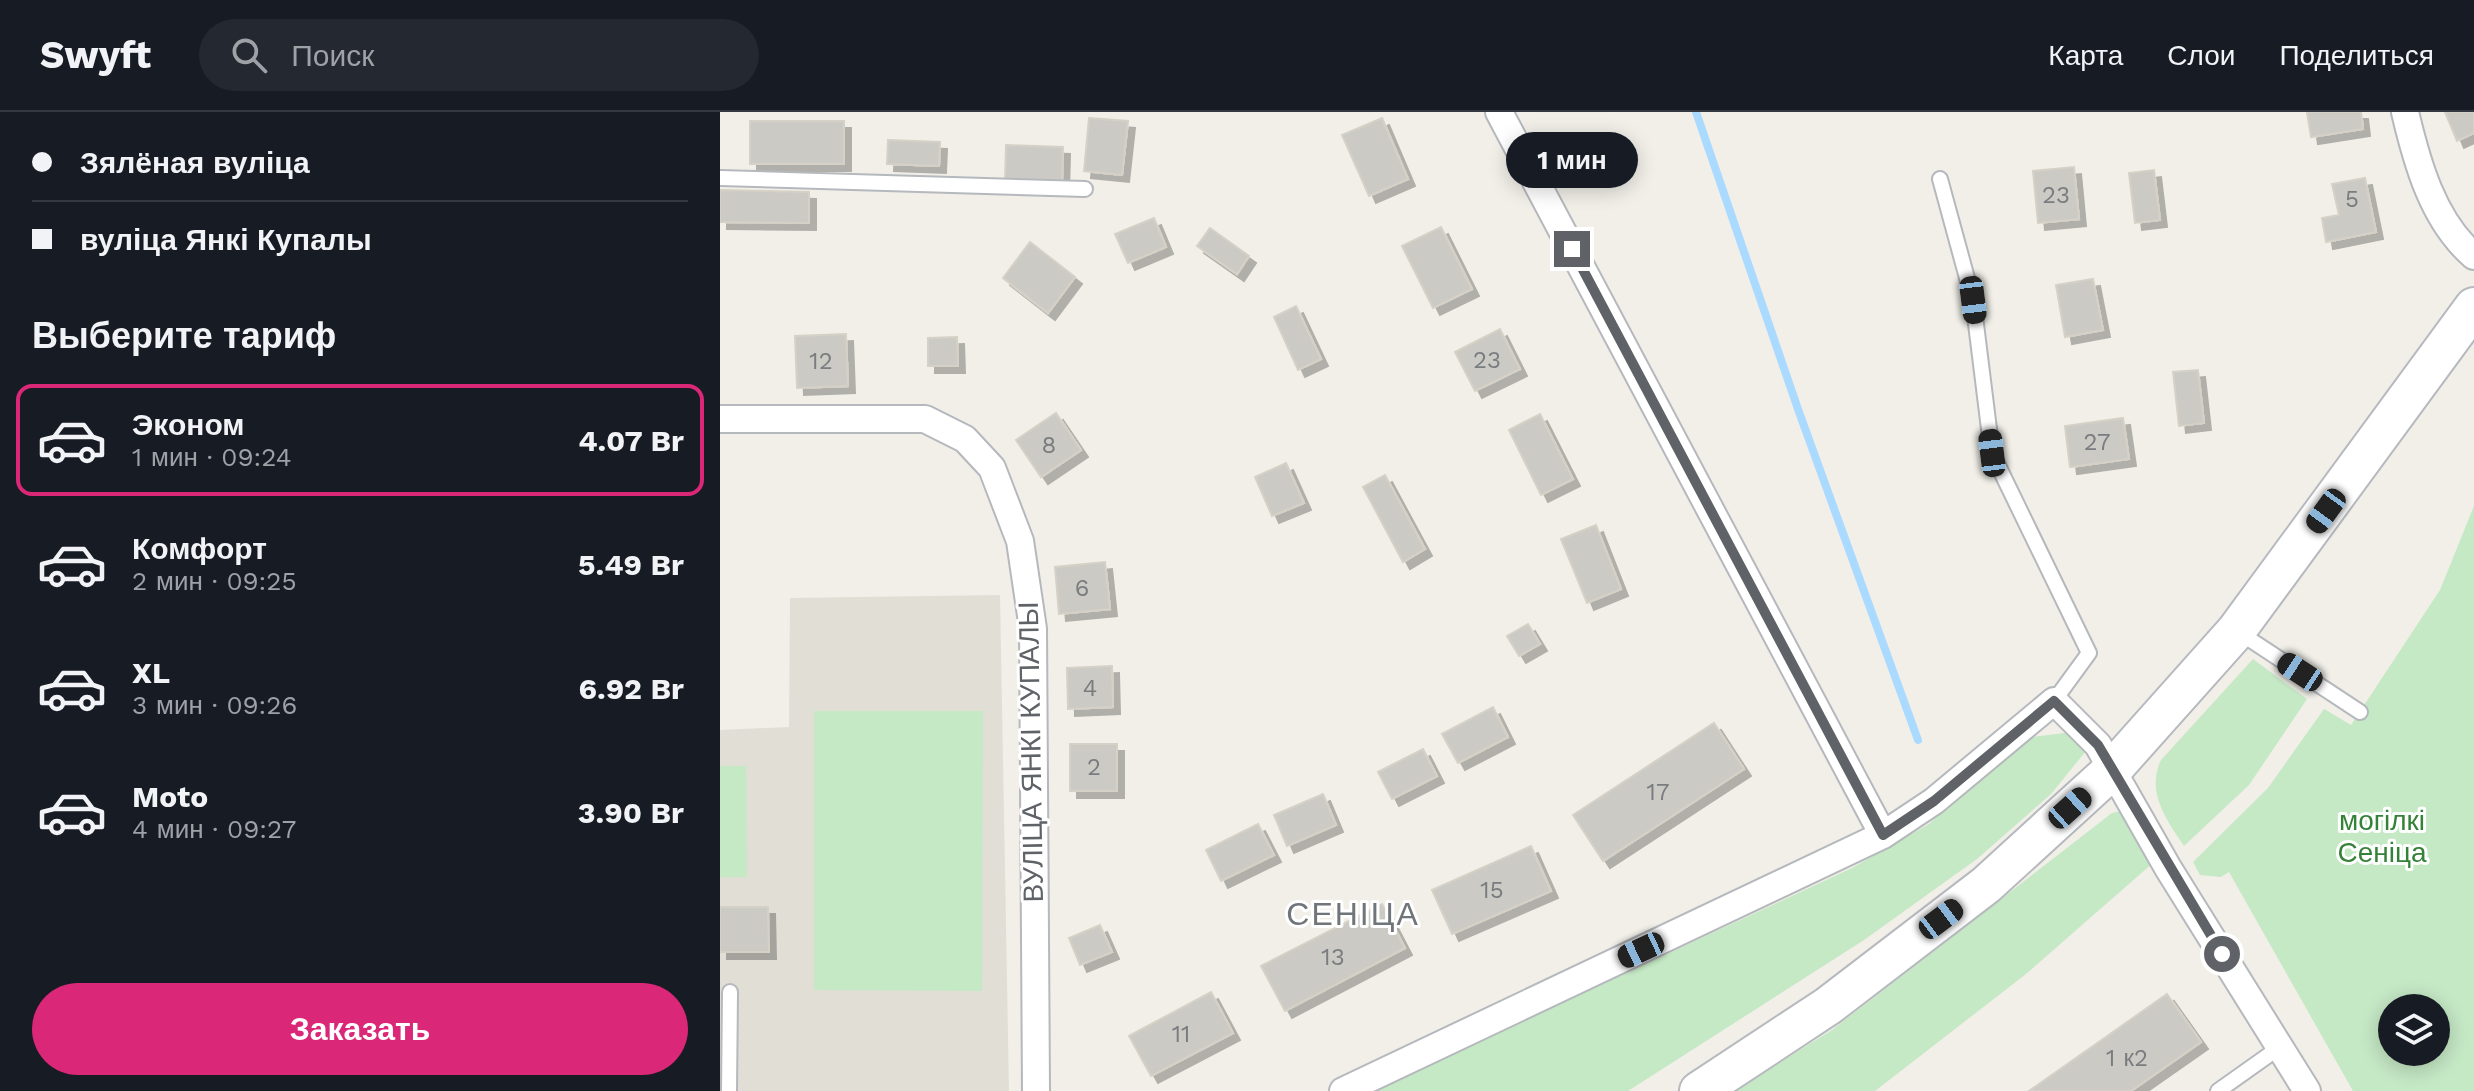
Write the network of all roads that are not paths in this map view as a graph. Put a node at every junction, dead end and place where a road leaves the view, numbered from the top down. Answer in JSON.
{"nodes":[{"id":1,"x":1499,"y":112,"type":"edge"},
{"id":2,"x":2405,"y":112,"type":"edge"},
{"id":3,"x":720,"y":178,"type":"edge"},
{"id":4,"x":1940,"y":179,"type":"dead end"},
{"id":5,"x":1085,"y":189,"type":"dead end"},
{"id":6,"x":2474,"y":256,"type":"edge"},
{"id":7,"x":2474,"y":307,"type":"edge"},
{"id":8,"x":720,"y":419,"type":"edge"},
{"id":9,"x":2236,"y":631,"type":"junction"},
{"id":10,"x":2054,"y":701,"type":"junction"},
{"id":11,"x":2360,"y":712,"type":"dead end"},
{"id":12,"x":2112,"y":770,"type":"junction"},
{"id":13,"x":1883,"y":835,"type":"junction"},
{"id":14,"x":730,"y":992,"type":"dead end"},
{"id":15,"x":2280,"y":1047,"type":"junction"},
{"id":16,"x":729,"y":1091,"type":"edge"},
{"id":17,"x":1036,"y":1091,"type":"edge"},
{"id":18,"x":1343,"y":1091,"type":"edge"},
{"id":19,"x":1699,"y":1091,"type":"edge"},
{"id":20,"x":2218,"y":1091,"type":"edge"},
{"id":21,"x":2307,"y":1091,"type":"edge"}],
"edges":[{"from":1,"to":13,"type":"street"},
{"from":2,"to":6,"type":"street"},
{"from":3,"to":5,"type":"lane"},
{"from":4,"to":10,"type":"lane"},
{"from":7,"to":9,"type":"street"},
{"from":8,"to":17,"type":"street","name":"ВУЛІЦА ЯНКІ КУПАЛЫ"},
{"from":9,"to":11,"type":"lane"},
{"from":9,"to":12,"type":"street"},
{"from":10,"to":12,"type":"street"},
{"from":10,"to":13,"type":"street"},
{"from":12,"to":15,"type":"street"},
{"from":12,"to":19,"type":"street"},
{"from":13,"to":18,"type":"street"},
{"from":14,"to":16,"type":"lane"},
{"from":15,"to":20,"type":"lane"},
{"from":15,"to":21,"type":"street"}]}
